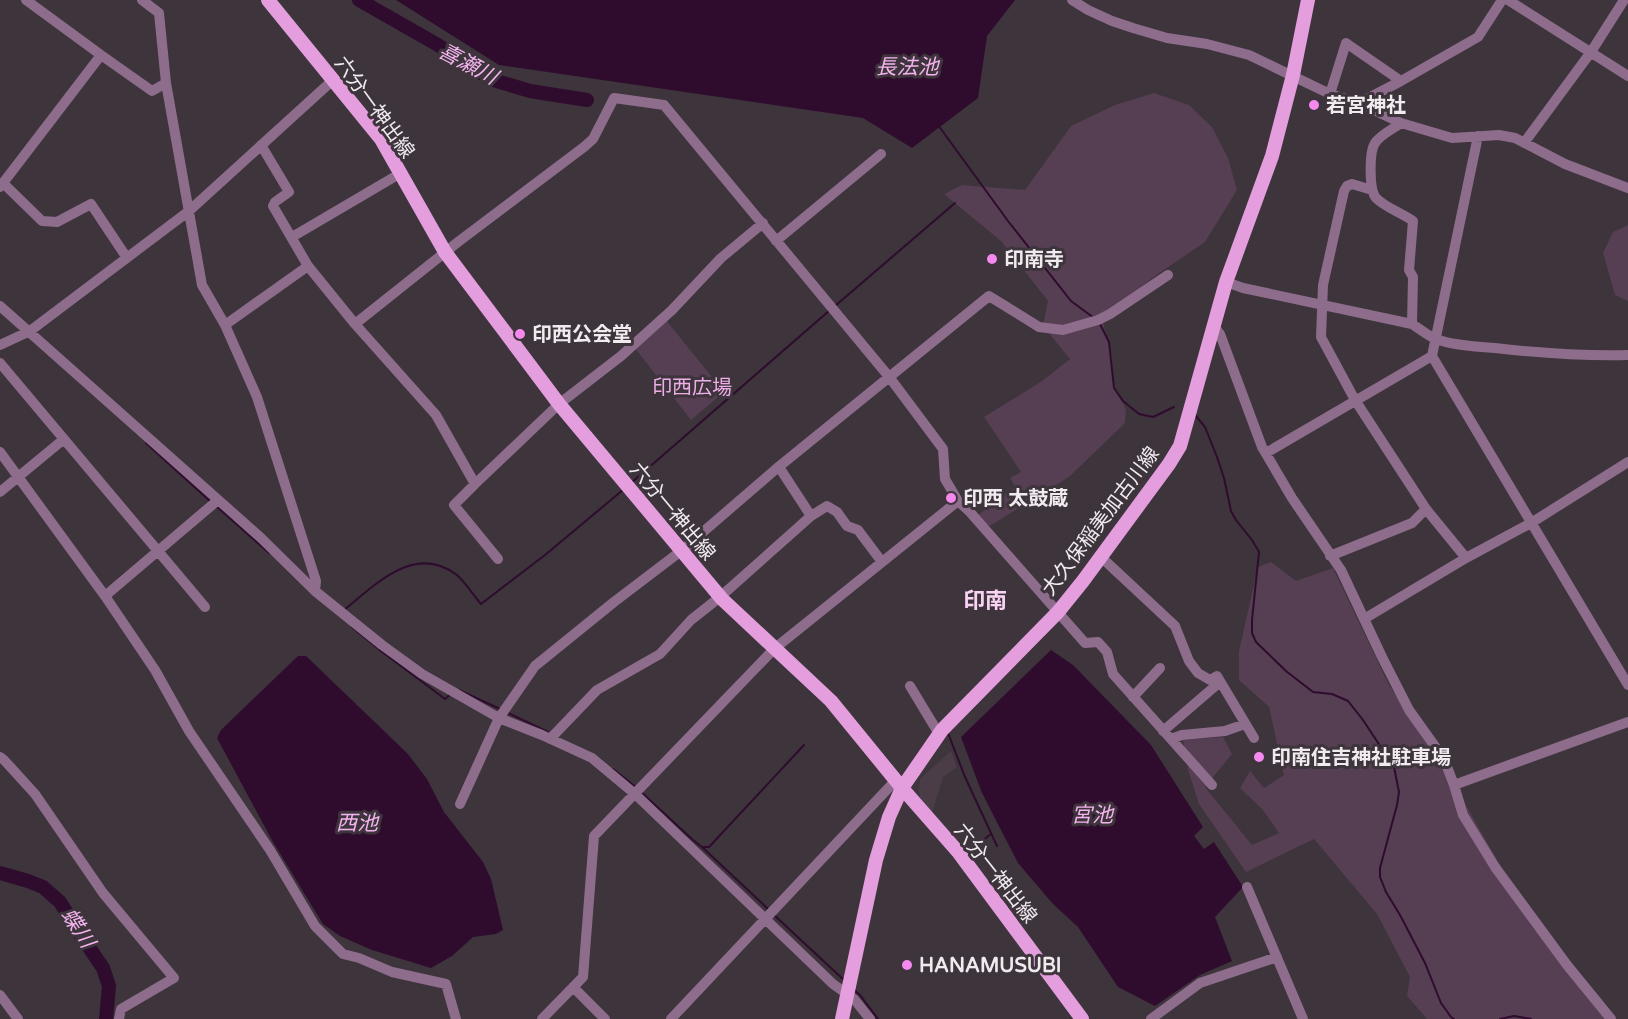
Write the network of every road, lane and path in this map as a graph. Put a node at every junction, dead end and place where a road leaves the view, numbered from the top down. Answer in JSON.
{"nodes":[{"id":1,"x":26,"y":0,"type":"edge"},
{"id":2,"x":142,"y":0,"type":"edge"},
{"id":3,"x":268,"y":0,"type":"edge"},
{"id":4,"x":1072,"y":0,"type":"edge"},
{"id":5,"x":1308,"y":0,"type":"edge"},
{"id":6,"x":1503,"y":0,"type":"edge"},
{"id":7,"x":1508,"y":0,"type":"edge"},
{"id":8,"x":1624,"y":0,"type":"edge"},
{"id":9,"x":1591,"y":52,"type":"junction"},
{"id":10,"x":101,"y":55,"type":"junction"},
{"id":11,"x":1293,"y":75,"type":"junction"},
{"id":12,"x":1628,"y":76,"type":"edge"},
{"id":13,"x":333,"y":80,"type":"junction"},
{"id":14,"x":1401,"y":81,"type":"junction"},
{"id":15,"x":166,"y":83,"type":"junction"},
{"id":16,"x":1330,"y":94,"type":"junction"},
{"id":17,"x":1359,"y":103,"type":"junction"},
{"id":18,"x":1401,"y":123,"type":"junction"},
{"id":19,"x":1478,"y":136,"type":"junction"},
{"id":20,"x":1524,"y":143,"type":"junction"},
{"id":21,"x":261,"y":145,"type":"junction"},
{"id":22,"x":881,"y":154,"type":"dead end"},
{"id":23,"x":400,"y":173,"type":"junction"},
{"id":24,"x":2,"y":185,"type":"edge"},
{"id":25,"x":1628,"y":188,"type":"edge"},
{"id":26,"x":1372,"y":190,"type":"junction"},
{"id":27,"x":189,"y":211,"type":"junction"},
{"id":28,"x":763,"y":224,"type":"junction"},
{"id":29,"x":292,"y":237,"type":"junction"},
{"id":30,"x":776,"y":241,"type":"junction"},
{"id":31,"x":445,"y":252,"type":"junction"},
{"id":32,"x":127,"y":258,"type":"junction"},
{"id":33,"x":308,"y":266,"type":"junction"},
{"id":34,"x":1168,"y":274,"type":"dead end"},
{"id":35,"x":1226,"y":282,"type":"junction"},
{"id":36,"x":1322,"y":305,"type":"junction"},
{"id":37,"x":0,"y":306,"type":"edge"},
{"id":38,"x":355,"y":324,"type":"junction"},
{"id":39,"x":1412,"y":324,"type":"junction"},
{"id":40,"x":225,"y":325,"type":"junction"},
{"id":41,"x":1214,"y":326,"type":"junction"},
{"id":42,"x":30,"y":331,"type":"junction"},
{"id":43,"x":1435,"y":339,"type":"junction"},
{"id":44,"x":0,"y":345,"type":"edge"},
{"id":45,"x":1628,"y":355,"type":"edge"},
{"id":46,"x":1432,"y":356,"type":"junction"},
{"id":47,"x":0,"y":363,"type":"edge"},
{"id":48,"x":890,"y":378,"type":"junction"},
{"id":49,"x":1355,"y":400,"type":"junction"},
{"id":50,"x":560,"y":404,"type":"junction"},
{"id":51,"x":64,"y":439,"type":"junction"},
{"id":52,"x":0,"y":452,"type":"edge"},
{"id":53,"x":1266,"y":453,"type":"junction"},
{"id":54,"x":1628,"y":462,"type":"edge"},
{"id":55,"x":779,"y":467,"type":"junction"},
{"id":56,"x":18,"y":478,"type":"junction"},
{"id":57,"x":476,"y":484,"type":"junction"},
{"id":58,"x":0,"y":492,"type":"edge"},
{"id":59,"x":218,"y":500,"type":"junction"},
{"id":60,"x":958,"y":501,"type":"junction"},
{"id":61,"x":1426,"y":510,"type":"junction"},
{"id":62,"x":811,"y":516,"type":"junction"},
{"id":63,"x":1531,"y":523,"type":"junction"},
{"id":64,"x":681,"y":551,"type":"junction"},
{"id":65,"x":159,"y":552,"type":"junction"},
{"id":66,"x":1330,"y":556,"type":"junction"},
{"id":67,"x":1101,"y":557,"type":"junction"},
{"id":68,"x":1466,"y":558,"type":"junction"},
{"id":69,"x":498,"y":559,"type":"dead end"},
{"id":70,"x":882,"y":562,"type":"junction"},
{"id":71,"x":315,"y":591,"type":"junction"},
{"id":72,"x":105,"y":596,"type":"junction"},
{"id":73,"x":720,"y":597,"type":"junction"},
{"id":74,"x":205,"y":607,"type":"dead end"},
{"id":75,"x":1058,"y":612,"type":"junction"},
{"id":76,"x":1364,"y":619,"type":"junction"},
{"id":77,"x":774,"y":649,"type":"junction"},
{"id":78,"x":1160,"y":668,"type":"dead end"},
{"id":79,"x":1220,"y":682,"type":"junction"},
{"id":80,"x":910,"y":686,"type":"dead end"},
{"id":81,"x":1628,"y":686,"type":"edge"},
{"id":82,"x":1133,"y":697,"type":"junction"},
{"id":83,"x":499,"y":718,"type":"junction"},
{"id":84,"x":1628,"y":722,"type":"edge"},
{"id":85,"x":1245,"y":724,"type":"junction"},
{"id":86,"x":939,"y":734,"type":"junction"},
{"id":87,"x":1167,"y":735,"type":"junction"},
{"id":88,"x":1254,"y":738,"type":"dead end"},
{"id":89,"x":550,"y":739,"type":"junction"},
{"id":90,"x":0,"y":757,"type":"edge"},
{"id":91,"x":899,"y":784,"type":"junction"},
{"id":92,"x":1212,"y":785,"type":"dead end"},
{"id":93,"x":1454,"y":785,"type":"junction"},
{"id":94,"x":635,"y":794,"type":"junction"},
{"id":95,"x":460,"y":804,"type":"dead end"},
{"id":96,"x":1247,"y":887,"type":"dead end"},
{"id":97,"x":765,"y":918,"type":"junction"},
{"id":98,"x":1277,"y":957,"type":"junction"},
{"id":99,"x":573,"y":987,"type":"junction"},
{"id":100,"x":848,"y":993,"type":"junction"},
{"id":101,"x":0,"y":995,"type":"edge"},
{"id":102,"x":18,"y":1019,"type":"edge"},
{"id":103,"x":119,"y":1019,"type":"edge"},
{"id":104,"x":456,"y":1019,"type":"edge"},
{"id":105,"x":542,"y":1019,"type":"edge"},
{"id":106,"x":605,"y":1019,"type":"edge"},
{"id":107,"x":671,"y":1019,"type":"edge"},
{"id":108,"x":842,"y":1019,"type":"edge"},
{"id":109,"x":870,"y":1019,"type":"edge"},
{"id":110,"x":1082,"y":1019,"type":"edge"},
{"id":111,"x":1151,"y":1019,"type":"edge"},
{"id":112,"x":1304,"y":1019,"type":"edge"},
{"id":113,"x":1611,"y":1019,"type":"edge"}],
"edges":[{"from":1,"to":10,"type":"street"},
{"from":2,"to":15,"type":"street"},
{"from":3,"to":13,"type":"main road","name":"六分一神出線"},
{"from":4,"to":11,"type":"street"},
{"from":5,"to":11,"type":"main road","name":"大久保稲美加古川線"},
{"from":6,"to":14,"type":"street"},
{"from":7,"to":9,"type":"street"},
{"from":8,"to":9,"type":"street"},
{"from":9,"to":12,"type":"street"},
{"from":9,"to":20,"type":"street"},
{"from":10,"to":15,"type":"street"},
{"from":10,"to":24,"type":"street"},
{"from":11,"to":16,"type":"street"},
{"from":11,"to":35,"type":"main road","name":"大久保稲美加古川線"},
{"from":13,"to":21,"type":"street"},
{"from":13,"to":23,"type":"main road","name":"六分一神出線"},
{"from":14,"to":16,"type":"street"},
{"from":14,"to":17,"type":"street"},
{"from":15,"to":27,"type":"street"},
{"from":16,"to":17,"type":"street"},
{"from":17,"to":18,"type":"street"},
{"from":18,"to":19,"type":"street"},
{"from":18,"to":26,"type":"street"},
{"from":19,"to":20,"type":"street"},
{"from":19,"to":43,"type":"street"},
{"from":20,"to":25,"type":"street"},
{"from":21,"to":27,"type":"street"},
{"from":21,"to":29,"type":"street"},
{"from":22,"to":30,"type":"street"},
{"from":23,"to":29,"type":"street"},
{"from":23,"to":31,"type":"main road","name":"六分一神出線"},
{"from":24,"to":32,"type":"street"},
{"from":26,"to":36,"type":"street"},
{"from":26,"to":39,"type":"street"},
{"from":27,"to":32,"type":"street"},
{"from":27,"to":40,"type":"street"},
{"from":28,"to":30,"type":"street"},
{"from":28,"to":31,"type":"street"},
{"from":28,"to":50,"type":"street"},
{"from":29,"to":33,"type":"street"},
{"from":30,"to":48,"type":"street"},
{"from":31,"to":38,"type":"street"},
{"from":31,"to":50,"type":"main road","name":"六分一神出線"},
{"from":32,"to":42,"type":"street"},
{"from":33,"to":38,"type":"street"},
{"from":33,"to":40,"type":"street"},
{"from":34,"to":48,"type":"street"},
{"from":35,"to":36,"type":"street"},
{"from":35,"to":41,"type":"main road","name":"大久保稲美加古川線"},
{"from":36,"to":39,"type":"street"},
{"from":36,"to":49,"type":"street"},
{"from":37,"to":42,"type":"street"},
{"from":38,"to":57,"type":"street"},
{"from":39,"to":43,"type":"street"},
{"from":40,"to":71,"type":"street"},
{"from":41,"to":53,"type":"street"},
{"from":41,"to":67,"type":"main road","name":"大久保稲美加古川線"},
{"from":42,"to":44,"type":"street"},
{"from":42,"to":59,"type":"street"},
{"from":43,"to":45,"type":"street"},
{"from":43,"to":46,"type":"street"},
{"from":46,"to":49,"type":"street"},
{"from":46,"to":63,"type":"street"},
{"from":47,"to":51,"type":"street"},
{"from":48,"to":55,"type":"street"},
{"from":48,"to":60,"type":"street"},
{"from":49,"to":53,"type":"street"},
{"from":49,"to":61,"type":"street"},
{"from":50,"to":57,"type":"street"},
{"from":50,"to":64,"type":"main road","name":"六分一神出線"},
{"from":51,"to":56,"type":"street"},
{"from":51,"to":65,"type":"street"},
{"from":52,"to":56,"type":"street"},
{"from":53,"to":66,"type":"street"},
{"from":54,"to":63,"type":"street"},
{"from":55,"to":62,"type":"street"},
{"from":55,"to":64,"type":"street"},
{"from":56,"to":58,"type":"street"},
{"from":56,"to":72,"type":"street"},
{"from":57,"to":69,"type":"street"},
{"from":59,"to":65,"type":"street"},
{"from":59,"to":71,"type":"street"},
{"from":60,"to":70,"type":"street"},
{"from":60,"to":75,"type":"street"},
{"from":61,"to":66,"type":"street"},
{"from":61,"to":68,"type":"street"},
{"from":62,"to":70,"type":"street"},
{"from":62,"to":73,"type":"street"},
{"from":63,"to":68,"type":"street"},
{"from":63,"to":81,"type":"street"},
{"from":64,"to":73,"type":"main road","name":"六分一神出線"},
{"from":64,"to":83,"type":"street"},
{"from":65,"to":72,"type":"street"},
{"from":65,"to":74,"type":"street"},
{"from":66,"to":76,"type":"street"},
{"from":67,"to":75,"type":"main road","name":"大久保稲美加古川線"},
{"from":67,"to":79,"type":"street"},
{"from":68,"to":76,"type":"street"},
{"from":70,"to":77,"type":"street"},
{"from":71,"to":83,"type":"street"},
{"from":72,"to":104,"type":"street"},
{"from":73,"to":77,"type":"main road","name":"六分一神出線"},
{"from":73,"to":89,"type":"street"},
{"from":75,"to":82,"type":"street"},
{"from":75,"to":86,"type":"main road","name":"大久保稲美加古川線"},
{"from":76,"to":93,"type":"street"},
{"from":77,"to":91,"type":"main road","name":"六分一神出線"},
{"from":77,"to":94,"type":"street"},
{"from":78,"to":82,"type":"street"},
{"from":79,"to":85,"type":"street"},
{"from":79,"to":87,"type":"street"},
{"from":80,"to":86,"type":"street"},
{"from":82,"to":87,"type":"street"},
{"from":83,"to":89,"type":"street"},
{"from":83,"to":95,"type":"street"},
{"from":84,"to":93,"type":"street"},
{"from":85,"to":87,"type":"street"},
{"from":85,"to":88,"type":"street"},
{"from":86,"to":91,"type":"main road","name":"大久保稲美加古川線"},
{"from":87,"to":92,"type":"street"},
{"from":89,"to":94,"type":"street"},
{"from":90,"to":103,"type":"street"},
{"from":91,"to":97,"type":"street"},
{"from":91,"to":100,"type":"main road","name":"大久保稲美加古川線"},
{"from":91,"to":110,"type":"main road","name":"六分一神出線"},
{"from":93,"to":113,"type":"street"},
{"from":94,"to":97,"type":"street"},
{"from":94,"to":99,"type":"street"},
{"from":96,"to":98,"type":"street"},
{"from":97,"to":100,"type":"street"},
{"from":97,"to":107,"type":"street"},
{"from":98,"to":111,"type":"street"},
{"from":98,"to":112,"type":"street"},
{"from":99,"to":105,"type":"street"},
{"from":99,"to":106,"type":"street"},
{"from":100,"to":108,"type":"main road","name":"大久保稲美加古川線"},
{"from":100,"to":109,"type":"street"},
{"from":101,"to":102,"type":"street"}]}
